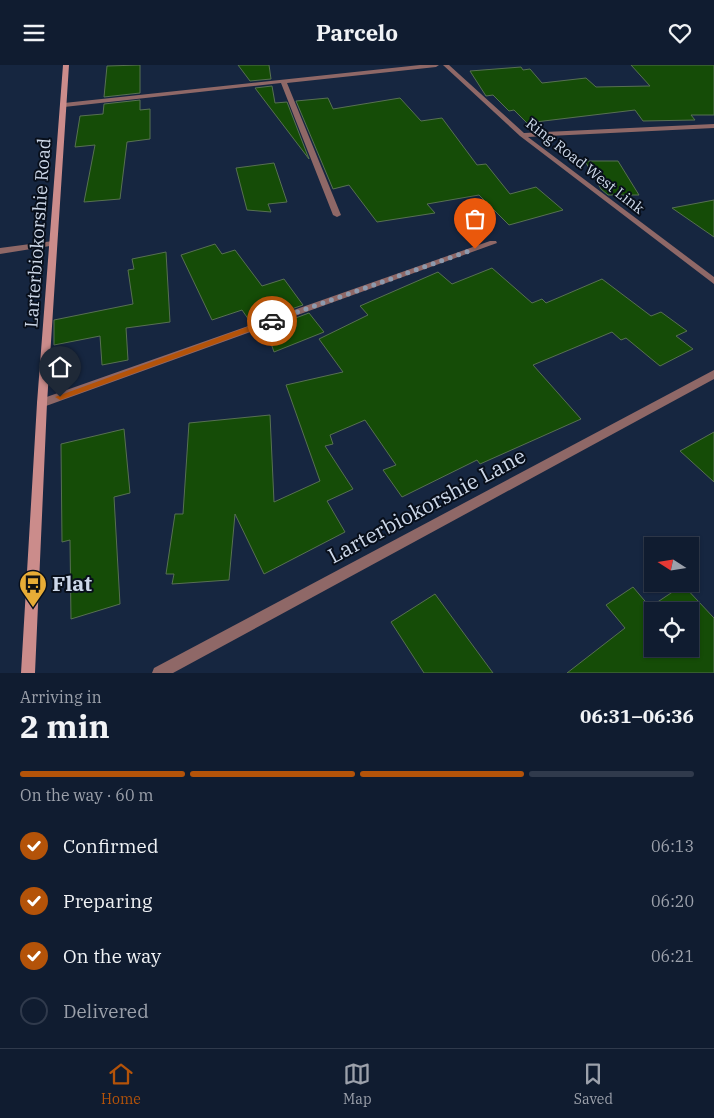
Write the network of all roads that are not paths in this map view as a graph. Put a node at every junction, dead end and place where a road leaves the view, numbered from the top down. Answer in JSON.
{"nodes":[{"id":1,"x":66,"y":65,"type":"edge"},
{"id":2,"x":436,"y":65,"type":"edge"},
{"id":3,"x":446,"y":65,"type":"edge"},
{"id":4,"x":283,"y":81,"type":"junction"},
{"id":5,"x":64,"y":105,"type":"junction"},
{"id":6,"x":714,"y":126,"type":"edge"},
{"id":7,"x":522,"y":135,"type":"junction"},
{"id":8,"x":337,"y":215,"type":"dead end"},
{"id":9,"x":53,"y":243,"type":"junction"},
{"id":10,"x":493,"y":243,"type":"dead end"},
{"id":11,"x":0,"y":251,"type":"edge"},
{"id":12,"x":714,"y":281,"type":"edge"},
{"id":13,"x":714,"y":374,"type":"edge"},
{"id":14,"x":42,"y":403,"type":"junction"},
{"id":15,"x":28,"y":673,"type":"edge"},
{"id":16,"x":158,"y":673,"type":"edge"}],
"edges":[{"from":1,"to":5,"type":"street","name":"Larterbiokorshie Road"},
{"from":2,"to":4,"type":"street"},
{"from":3,"to":7,"type":"street","name":"Ring Road West Link"},
{"from":4,"to":5,"type":"street"},
{"from":4,"to":8,"type":"street"},
{"from":5,"to":9,"type":"street","name":"Larterbiokorshie Road"},
{"from":6,"to":7,"type":"street"},
{"from":7,"to":12,"type":"street","name":"Ring Road West Link"},
{"from":9,"to":11,"type":"street"},
{"from":9,"to":14,"type":"street","name":"Larterbiokorshie Road"},
{"from":10,"to":14,"type":"street"},
{"from":13,"to":16,"type":"street","name":"Larterbiokorshie Lane"},
{"from":14,"to":15,"type":"street","name":"Larterbiokorshie Road"}]}
